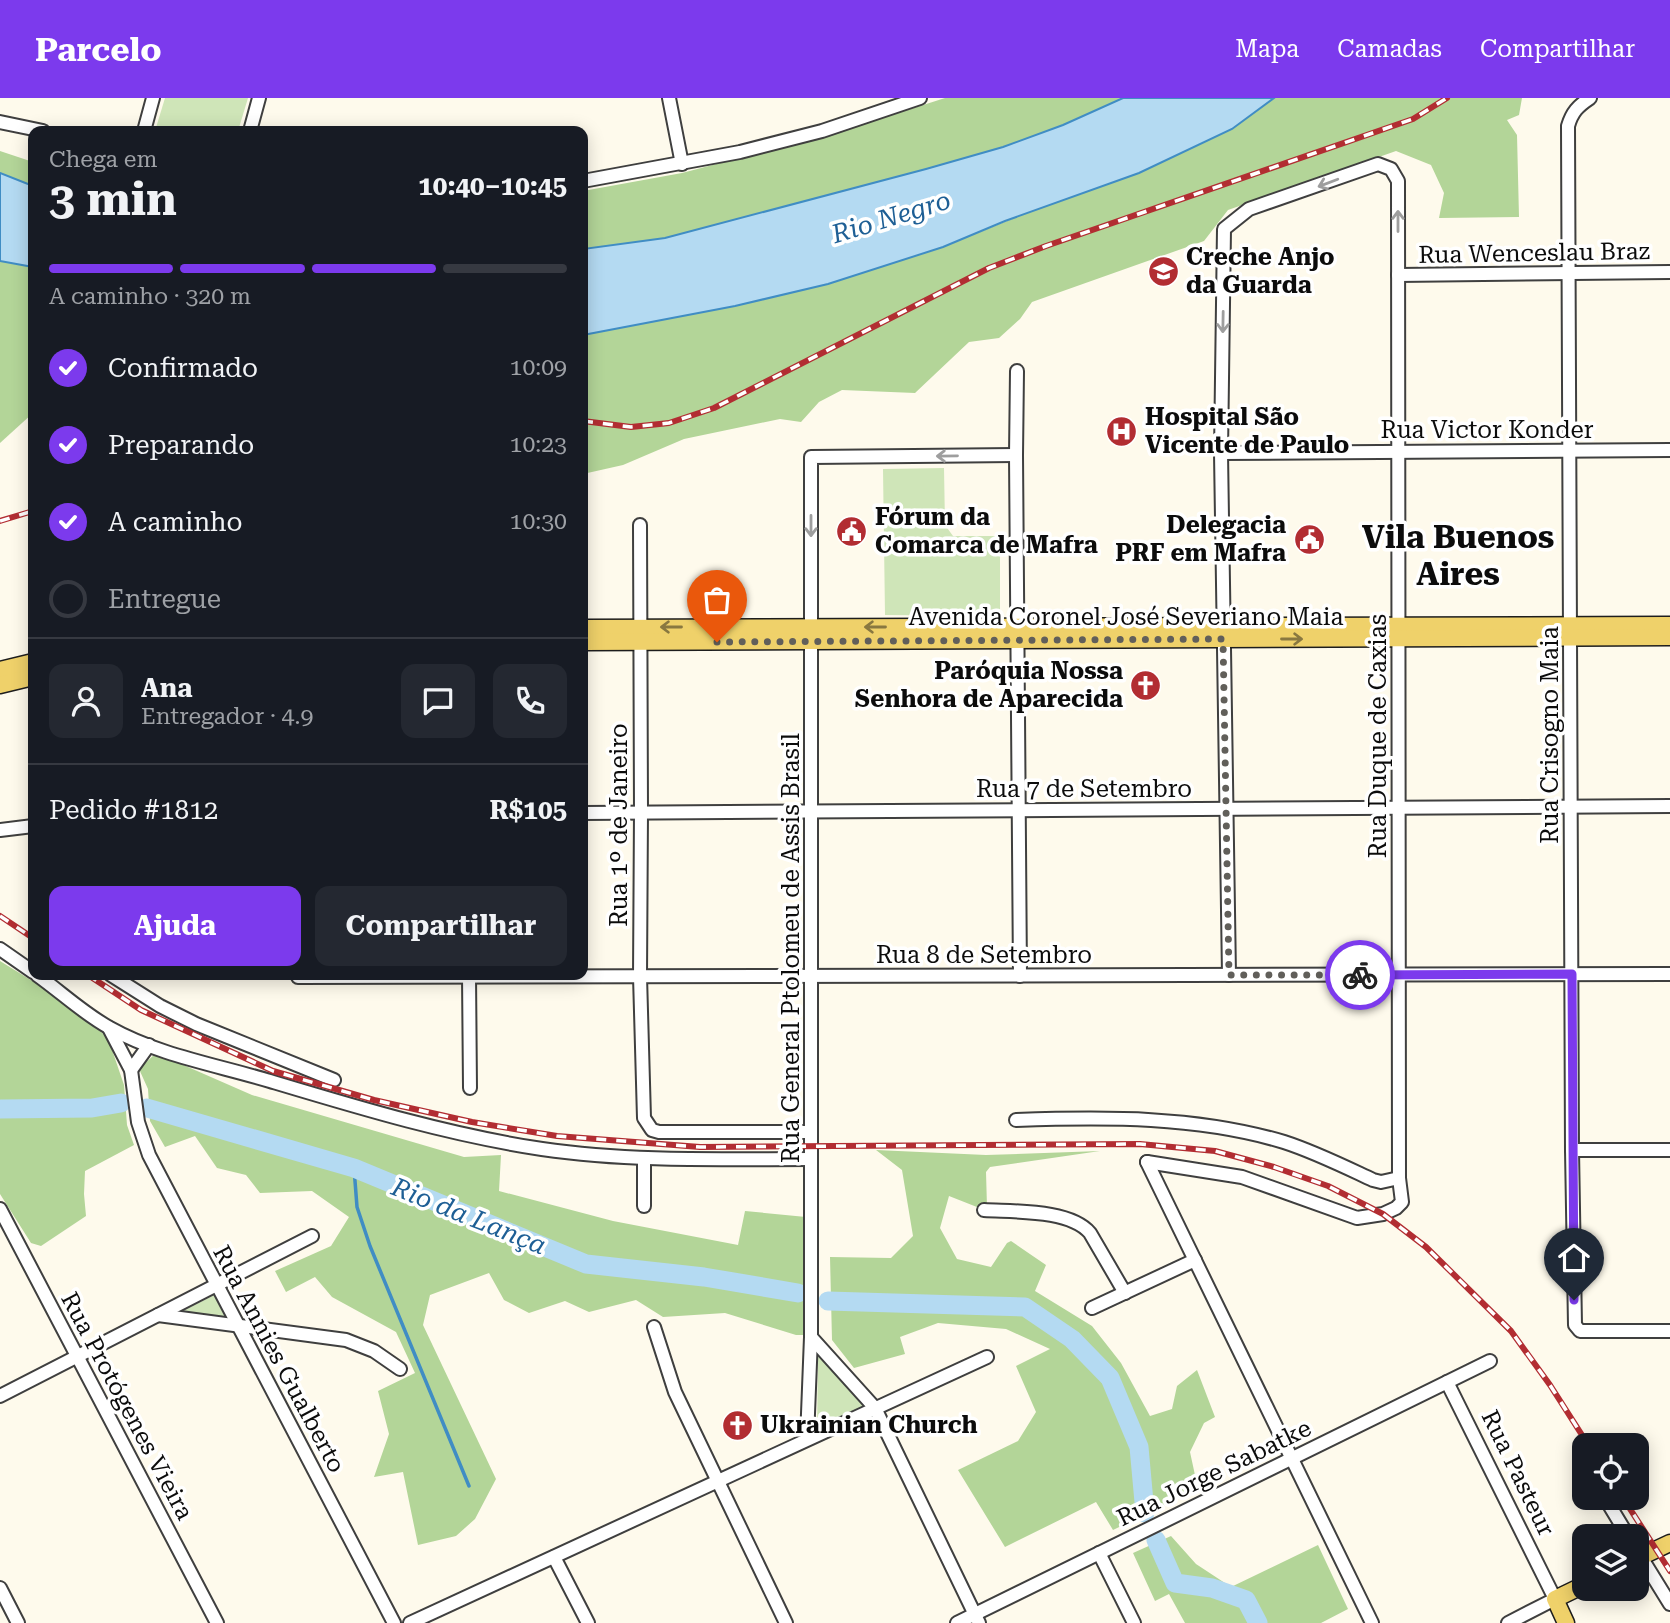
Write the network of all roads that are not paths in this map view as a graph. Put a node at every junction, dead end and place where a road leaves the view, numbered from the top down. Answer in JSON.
{"nodes":[{"id":1,"x":153,"y":98,"type":"edge"},
{"id":2,"x":259,"y":98,"type":"edge"},
{"id":3,"x":669,"y":98,"type":"edge"},
{"id":4,"x":920,"y":98,"type":"edge"},
{"id":5,"x":1585,"y":102,"type":"edge"},
{"id":6,"x":0,"y":122,"type":"edge"},
{"id":7,"x":145,"y":126,"type":"edge"},
{"id":8,"x":251,"y":126,"type":"edge"},
{"id":9,"x":28,"y":128,"type":"edge"},
{"id":10,"x":682,"y":164,"type":"junction"},
{"id":11,"x":588,"y":180,"type":"edge"},
{"id":12,"x":1670,"y":272,"type":"edge"},
{"id":13,"x":1569,"y":273,"type":"junction"},
{"id":14,"x":1398,"y":275,"type":"junction"},
{"id":15,"x":1017,"y":371,"type":"dead end"},
{"id":16,"x":1569,"y":450,"type":"junction"},
{"id":17,"x":1670,"y":450,"type":"edge"},
{"id":18,"x":1398,"y":452,"type":"junction"},
{"id":19,"x":1221,"y":453,"type":"junction"},
{"id":20,"x":1016,"y":455,"type":"junction"},
{"id":21,"x":640,"y":525,"type":"dead end"},
{"id":22,"x":1670,"y":625,"type":"edge"},
{"id":23,"x":588,"y":629,"type":"edge"},
{"id":24,"x":1570,"y":631,"type":"junction"},
{"id":25,"x":1398,"y":632,"type":"junction"},
{"id":26,"x":1017,"y":633,"type":"junction"},
{"id":27,"x":1223,"y":633,"type":"junction"},
{"id":28,"x":812,"y":634,"type":"junction"},
{"id":29,"x":640,"y":635,"type":"junction"},
{"id":30,"x":1670,"y":637,"type":"edge"},
{"id":31,"x":588,"y":641,"type":"edge"},
{"id":32,"x":28,"y":663,"type":"edge"},
{"id":33,"x":0,"y":670,"type":"edge"},
{"id":34,"x":28,"y":678,"type":"edge"},
{"id":35,"x":0,"y":685,"type":"edge"},
{"id":36,"x":1571,"y":806,"type":"junction"},
{"id":37,"x":1670,"y":806,"type":"edge"},
{"id":38,"x":1399,"y":808,"type":"junction"},
{"id":39,"x":1226,"y":809,"type":"junction"},
{"id":40,"x":1019,"y":810,"type":"junction"},
{"id":41,"x":812,"y":811,"type":"junction"},
{"id":42,"x":588,"y":813,"type":"edge"},
{"id":43,"x":641,"y":813,"type":"junction"},
{"id":44,"x":28,"y":827,"type":"edge"},
{"id":45,"x":0,"y":830,"type":"edge"},
{"id":46,"x":0,"y":949,"type":"edge"},
{"id":47,"x":28,"y":968,"type":"edge"},
{"id":48,"x":1572,"y":974,"type":"junction"},
{"id":49,"x":1670,"y":974,"type":"edge"},
{"id":50,"x":1229,"y":975,"type":"junction"},
{"id":51,"x":1399,"y":975,"type":"junction"},
{"id":52,"x":588,"y":976,"type":"edge"},
{"id":53,"x":640,"y":976,"type":"junction"},
{"id":54,"x":811,"y":976,"type":"junction"},
{"id":55,"x":1020,"y":976,"type":"junction"},
{"id":56,"x":44,"y":980,"type":"edge"},
{"id":57,"x":122,"y":980,"type":"edge"},
{"id":58,"x":469,"y":980,"type":"edge"},
{"id":59,"x":109,"y":1028,"type":"junction"},
{"id":60,"x":149,"y":1045,"type":"junction"},
{"id":61,"x":131,"y":1070,"type":"junction"},
{"id":62,"x":334,"y":1080,"type":"dead end"},
{"id":63,"x":470,"y":1088,"type":"dead end"},
{"id":64,"x":1016,"y":1120,"type":"dead end"},
{"id":65,"x":811,"y":1132,"type":"junction"},
{"id":66,"x":1572,"y":1150,"type":"junction"},
{"id":67,"x":1670,"y":1150,"type":"edge"},
{"id":68,"x":644,"y":1158,"type":"junction"},
{"id":69,"x":811,"y":1159,"type":"junction"},
{"id":70,"x":1399,"y":1178,"type":"junction"},
{"id":71,"x":644,"y":1206,"type":"dead end"},
{"id":72,"x":0,"y":1209,"type":"edge"},
{"id":73,"x":984,"y":1210,"type":"dead end"},
{"id":74,"x":312,"y":1236,"type":"dead end"},
{"id":75,"x":1195,"y":1260,"type":"junction"},
{"id":76,"x":217,"y":1285,"type":"junction"},
{"id":77,"x":1125,"y":1293,"type":"junction"},
{"id":78,"x":1092,"y":1308,"type":"dead end"},
{"id":79,"x":158,"y":1315,"type":"junction"},
{"id":80,"x":654,"y":1326,"type":"dead end"},
{"id":81,"x":239,"y":1327,"type":"junction"},
{"id":82,"x":1670,"y":1331,"type":"edge"},
{"id":83,"x":811,"y":1337,"type":"junction"},
{"id":84,"x":78,"y":1356,"type":"junction"},
{"id":85,"x":986,"y":1357,"type":"dead end"},
{"id":86,"x":1490,"y":1361,"type":"dead end"},
{"id":87,"x":400,"y":1369,"type":"dead end"},
{"id":88,"x":1447,"y":1382,"type":"junction"},
{"id":89,"x":0,"y":1396,"type":"edge"},
{"id":90,"x":875,"y":1408,"type":"junction"},
{"id":91,"x":807,"y":1439,"type":"junction"},
{"id":92,"x":1292,"y":1458,"type":"junction"},
{"id":93,"x":716,"y":1481,"type":"junction"},
{"id":94,"x":1670,"y":1543,"type":"edge"},
{"id":95,"x":1649,"y":1551,"type":"edge"},
{"id":96,"x":1099,"y":1553,"type":"junction"},
{"id":97,"x":554,"y":1557,"type":"junction"},
{"id":98,"x":1649,"y":1572,"type":"edge"},
{"id":99,"x":0,"y":1588,"type":"edge"},
{"id":100,"x":1572,"y":1591,"type":"edge"},
{"id":101,"x":1555,"y":1600,"type":"junction"},
{"id":102,"x":1670,"y":1604,"type":"edge"},
{"id":103,"x":977,"y":1619,"type":"edge"},
{"id":104,"x":18,"y":1623,"type":"edge"},
{"id":105,"x":217,"y":1623,"type":"edge"},
{"id":106,"x":394,"y":1623,"type":"edge"},
{"id":107,"x":410,"y":1623,"type":"edge"},
{"id":108,"x":588,"y":1623,"type":"edge"},
{"id":109,"x":786,"y":1623,"type":"edge"},
{"id":110,"x":957,"y":1623,"type":"edge"},
{"id":111,"x":1134,"y":1623,"type":"edge"},
{"id":112,"x":1373,"y":1623,"type":"edge"},
{"id":113,"x":1508,"y":1623,"type":"edge"},
{"id":114,"x":1566,"y":1623,"type":"edge"}],
"edges":[{"from":1,"to":7,"type":"street"},
{"from":2,"to":8,"type":"street"},
{"from":3,"to":10,"type":"street"},
{"from":4,"to":10,"type":"street"},
{"from":5,"to":13,"type":"street","name":"Rua Crisogno Maia"},
{"from":6,"to":9,"type":"street"},
{"from":10,"to":11,"type":"street"},
{"from":12,"to":13,"type":"street","name":"Rua Wenceslau Braz"},
{"from":13,"to":14,"type":"street","name":"Rua Wenceslau Braz"},
{"from":13,"to":16,"type":"street","name":"Rua Crisogno Maia"},
{"from":14,"to":18,"type":"street","name":"Rua Duque de Caxias"},
{"from":14,"to":19,"type":"street","name":"Rua Duque de Caxias","one_way":true},
{"from":15,"to":20,"type":"street"},
{"from":16,"to":17,"type":"street","name":"Rua Victor Konder"},
{"from":16,"to":18,"type":"street","name":"Rua Victor Konder"},
{"from":16,"to":24,"type":"street","name":"Rua Crisogno Maia"},
{"from":18,"to":19,"type":"street","name":"Rua Victor Konder"},
{"from":18,"to":25,"type":"street","name":"Rua Duque de Caxias"},
{"from":19,"to":27,"type":"street"},
{"from":20,"to":26,"type":"street"},
{"from":20,"to":28,"type":"street","name":"Rua General Ptolomeu de Assis Brasil","one_way":true},
{"from":21,"to":29,"type":"street","name":"Rua 1º de Janeiro"},
{"from":22,"to":24,"type":"main road","name":"Avenida Coronel José Severiano Maia"},
{"from":23,"to":29,"type":"main road","name":"Avenida Coronel José Severiano Maia"},
{"from":24,"to":25,"type":"main road","name":"Avenida Coronel José Severiano Maia"},
{"from":24,"to":30,"type":"main road","name":"Avenida Coronel José Severiano Maia"},
{"from":24,"to":36,"type":"street","name":"Rua Crisogno Maia"},
{"from":25,"to":27,"type":"main road","name":"Avenida Coronel José Severiano Maia"},
{"from":25,"to":38,"type":"street","name":"Rua Duque de Caxias"},
{"from":26,"to":27,"type":"main road","name":"Avenida Coronel José Severiano Maia"},
{"from":26,"to":28,"type":"main road","name":"Avenida Coronel José Severiano Maia"},
{"from":26,"to":40,"type":"street"},
{"from":27,"to":39,"type":"street"},
{"from":28,"to":29,"type":"main road","name":"Avenida Coronel José Severiano Maia"},
{"from":28,"to":41,"type":"street","name":"Rua General Ptolomeu de Assis Brasil"},
{"from":29,"to":31,"type":"main road","name":"Avenida Coronel José Severiano Maia"},
{"from":29,"to":43,"type":"street","name":"Rua 1º de Janeiro"},
{"from":32,"to":33,"type":"main road"},
{"from":34,"to":35,"type":"main road"},
{"from":36,"to":37,"type":"street","name":"Rua 7 de Setembro"},
{"from":36,"to":38,"type":"street","name":"Rua 7 de Setembro"},
{"from":36,"to":48,"type":"street","name":"Rua Crisogno Maia"},
{"from":38,"to":39,"type":"street","name":"Rua 7 de Setembro"},
{"from":38,"to":51,"type":"street","name":"Rua Duque de Caxias"},
{"from":39,"to":40,"type":"street","name":"Rua 7 de Setembro"},
{"from":39,"to":50,"type":"street"},
{"from":40,"to":41,"type":"street","name":"Rua 7 de Setembro"},
{"from":40,"to":55,"type":"street"},
{"from":41,"to":43,"type":"street","name":"Rua 7 de Setembro"},
{"from":41,"to":54,"type":"street","name":"Rua General Ptolomeu de Assis Brasil"},
{"from":42,"to":43,"type":"street","name":"Rua 7 de Setembro"},
{"from":43,"to":53,"type":"street","name":"Rua 1º de Janeiro"},
{"from":44,"to":45,"type":"street"},
{"from":46,"to":47,"type":"street"},
{"from":48,"to":49,"type":"street","name":"Rua 8 de Setembro"},
{"from":48,"to":51,"type":"street","name":"Rua 8 de Setembro"},
{"from":48,"to":66,"type":"street","name":"Rua Crisogno Maia"},
{"from":50,"to":51,"type":"street","name":"Rua 8 de Setembro"},
{"from":50,"to":55,"type":"street","name":"Rua 8 de Setembro"},
{"from":51,"to":70,"type":"street","name":"Rua Duque de Caxias"},
{"from":52,"to":53,"type":"street","name":"Rua 8 de Setembro"},
{"from":53,"to":54,"type":"street","name":"Rua 8 de Setembro"},
{"from":53,"to":65,"type":"street","name":"Rua 1º de Janeiro"},
{"from":54,"to":55,"type":"street","name":"Rua 8 de Setembro"},
{"from":54,"to":65,"type":"street","name":"Rua General Ptolomeu de Assis Brasil"},
{"from":56,"to":59,"type":"street"},
{"from":57,"to":62,"type":"street"},
{"from":58,"to":63,"type":"street"},
{"from":59,"to":60,"type":"street"},
{"from":59,"to":61,"type":"street","name":"Rua Annies Gualberto"},
{"from":60,"to":61,"type":"street"},
{"from":60,"to":68,"type":"street"},
{"from":61,"to":76,"type":"street","name":"Rua Annies Gualberto"},
{"from":64,"to":70,"type":"street"},
{"from":65,"to":69,"type":"street","name":"Rua General Ptolomeu de Assis Brasil"},
{"from":66,"to":67,"type":"street"},
{"from":66,"to":82,"type":"street","name":"Rua Crisogno Maia"},
{"from":68,"to":69,"type":"street"},
{"from":68,"to":71,"type":"street"},
{"from":69,"to":83,"type":"street","name":"Rua General Ptolomeu de Assis Brasil"},
{"from":70,"to":75,"type":"street","name":"Rua Duque de Caxias"},
{"from":72,"to":84,"type":"street","name":"Rua Protógenes Vieira"},
{"from":73,"to":77,"type":"street"},
{"from":74,"to":76,"type":"street"},
{"from":75,"to":77,"type":"street"},
{"from":75,"to":92,"type":"street"},
{"from":76,"to":79,"type":"street"},
{"from":76,"to":81,"type":"street","name":"Rua Annies Gualberto"},
{"from":77,"to":78,"type":"street"},
{"from":79,"to":81,"type":"street"},
{"from":79,"to":84,"type":"street"},
{"from":80,"to":93,"type":"street"},
{"from":81,"to":87,"type":"street"},
{"from":81,"to":106,"type":"street","name":"Rua Annies Gualberto"},
{"from":83,"to":90,"type":"street"},
{"from":83,"to":91,"type":"street","name":"Rua General Ptolomeu de Assis Brasil"},
{"from":84,"to":89,"type":"street"},
{"from":84,"to":105,"type":"street","name":"Rua Protógenes Vieira"},
{"from":85,"to":90,"type":"street"},
{"from":86,"to":88,"type":"street","name":"Rua Jorge Sabatke"},
{"from":88,"to":92,"type":"street","name":"Rua Jorge Sabatke"},
{"from":88,"to":101,"type":"street","name":"Rua Pasteur"},
{"from":90,"to":91,"type":"street"},
{"from":90,"to":103,"type":"street"},
{"from":91,"to":93,"type":"street"},
{"from":92,"to":96,"type":"street","name":"Rua Jorge Sabatke"},
{"from":92,"to":112,"type":"street"},
{"from":93,"to":97,"type":"street"},
{"from":93,"to":109,"type":"street"},
{"from":94,"to":95,"type":"main road"},
{"from":96,"to":103,"type":"street","name":"Rua Jorge Sabatke"},
{"from":96,"to":111,"type":"street"},
{"from":97,"to":107,"type":"street"},
{"from":97,"to":108,"type":"street"},
{"from":98,"to":102,"type":"street"},
{"from":99,"to":104,"type":"street"},
{"from":100,"to":101,"type":"main road"},
{"from":101,"to":113,"type":"street"},
{"from":101,"to":114,"type":"main road","name":"Rua Pasteur"},
{"from":103,"to":110,"type":"street","name":"Rua Jorge Sabatke"}]}
